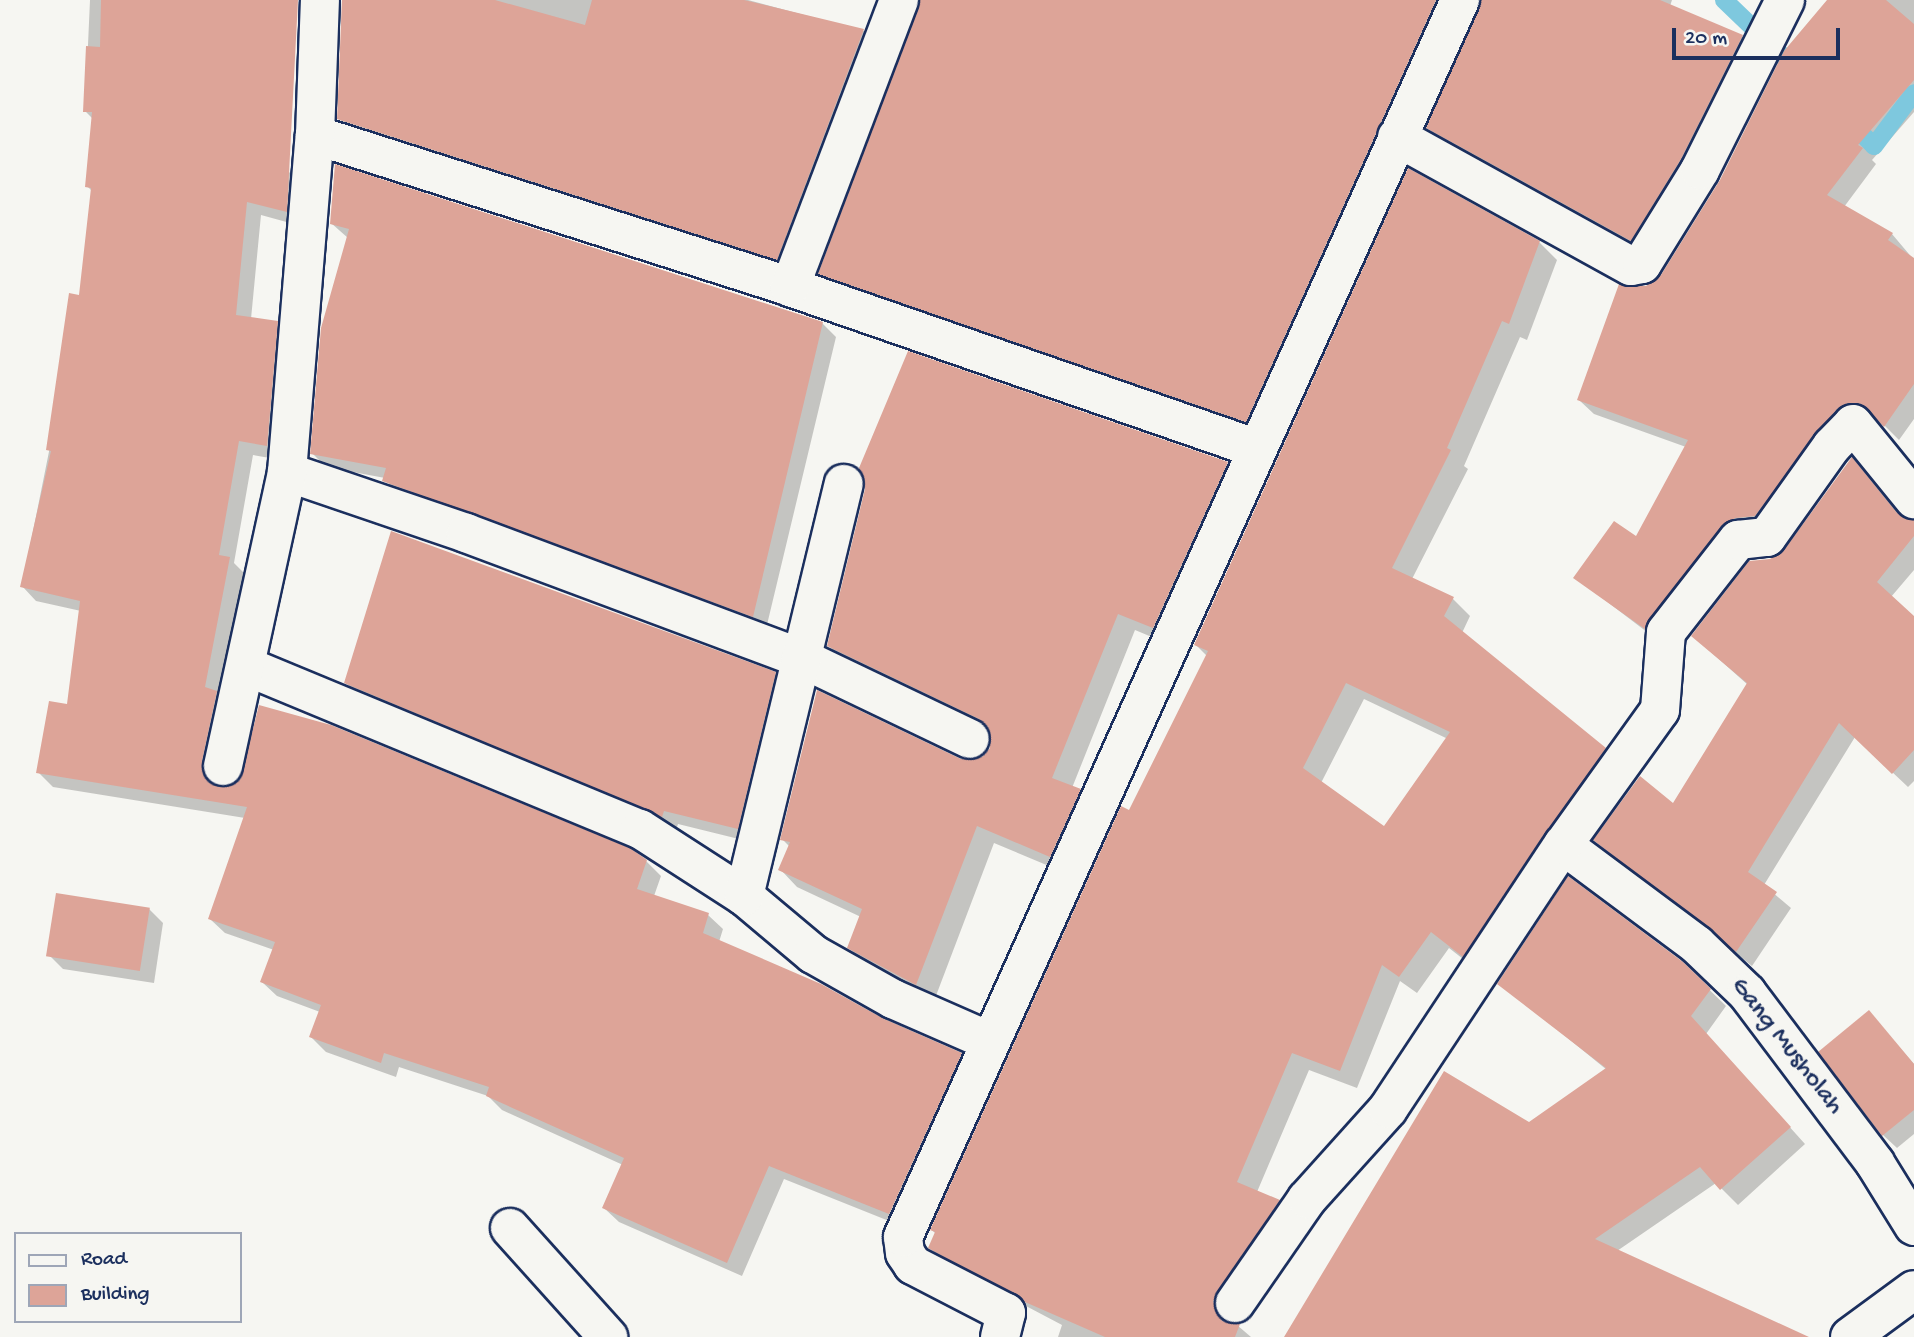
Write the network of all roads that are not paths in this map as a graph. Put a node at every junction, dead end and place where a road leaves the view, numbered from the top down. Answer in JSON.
{"nodes":[{"id":1,"x":320,"y":0,"type":"edge"},
{"id":2,"x":899,"y":0,"type":"edge"},
{"id":3,"x":1460,"y":0,"type":"edge"},
{"id":4,"x":1782,"y":6,"type":"edge"},
{"id":5,"x":315,"y":135,"type":"junction"},
{"id":6,"x":1397,"y":137,"type":"junction"},
{"id":7,"x":790,"y":287,"type":"junction"},
{"id":8,"x":1255,"y":448,"type":"junction"},
{"id":9,"x":287,"y":472,"type":"junction"},
{"id":10,"x":844,"y":484,"type":"dead end"},
{"id":11,"x":1914,"y":499,"type":"edge"},
{"id":12,"x":801,"y":658,"type":"junction"},
{"id":13,"x":248,"y":667,"type":"junction"},
{"id":14,"x":970,"y":739,"type":"dead end"},
{"id":15,"x":223,"y":766,"type":"dead end"},
{"id":16,"x":1563,"y":845,"type":"junction"},
{"id":17,"x":744,"y":896,"type":"junction"},
{"id":18,"x":989,"y":1041,"type":"junction"},
{"id":19,"x":1914,"y":1226,"type":"edge"},
{"id":20,"x":510,"y":1228,"type":"dead end"},
{"id":21,"x":1914,"y":1290,"type":"edge"},
{"id":22,"x":1235,"y":1303,"type":"dead end"},
{"id":23,"x":1003,"y":1325,"type":"edge"},
{"id":24,"x":607,"y":1337,"type":"edge"},
{"id":25,"x":1850,"y":1337,"type":"edge"}],
"edges":[{"from":1,"to":5,"type":"street"},
{"from":2,"to":7,"type":"street"},
{"from":3,"to":6,"type":"street"},
{"from":4,"to":6,"type":"street"},
{"from":5,"to":7,"type":"street"},
{"from":5,"to":9,"type":"street"},
{"from":6,"to":8,"type":"street"},
{"from":7,"to":8,"type":"street"},
{"from":8,"to":18,"type":"street"},
{"from":9,"to":12,"type":"street"},
{"from":9,"to":13,"type":"street"},
{"from":10,"to":12,"type":"street"},
{"from":11,"to":16,"type":"street"},
{"from":12,"to":14,"type":"street"},
{"from":12,"to":17,"type":"street"},
{"from":13,"to":15,"type":"street"},
{"from":13,"to":17,"type":"street"},
{"from":16,"to":19,"type":"street","name":"Gang Musholah"},
{"from":16,"to":22,"type":"street"},
{"from":17,"to":18,"type":"street"},
{"from":18,"to":23,"type":"street"},
{"from":20,"to":24,"type":"street"},
{"from":21,"to":25,"type":"street"}]}
